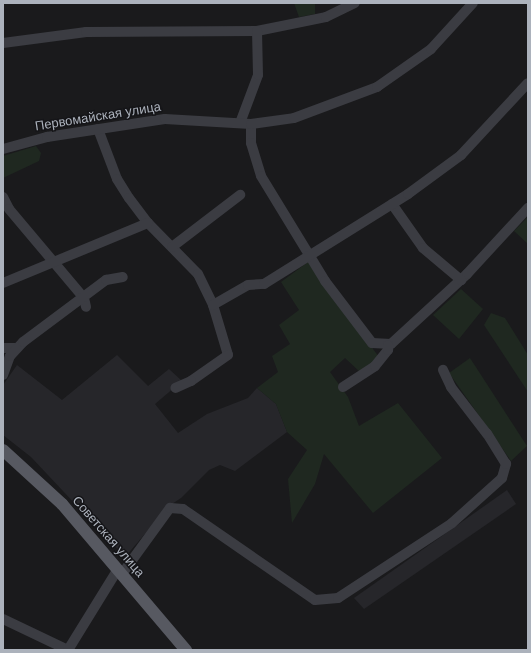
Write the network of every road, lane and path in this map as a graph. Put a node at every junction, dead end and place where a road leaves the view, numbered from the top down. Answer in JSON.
{"nodes":[{"id":1,"x":355,"y":3,"type":"edge"},
{"id":2,"x":473,"y":3,"type":"edge"},
{"id":3,"x":257,"y":31,"type":"junction"},
{"id":4,"x":3,"y":43,"type":"edge"},
{"id":5,"x":528,"y":83,"type":"edge"},
{"id":6,"x":246,"y":124,"type":"junction"},
{"id":7,"x":98,"y":129,"type":"junction"},
{"id":8,"x":3,"y":149,"type":"edge"},
{"id":9,"x":240,"y":195,"type":"dead end"},
{"id":10,"x":3,"y":197,"type":"edge"},
{"id":11,"x":392,"y":204,"type":"junction"},
{"id":12,"x":528,"y":208,"type":"edge"},
{"id":13,"x":148,"y":223,"type":"junction"},
{"id":14,"x":172,"y":247,"type":"junction"},
{"id":15,"x":309,"y":255,"type":"junction"},
{"id":16,"x":54,"y":260,"type":"junction"},
{"id":17,"x":123,"y":277,"type":"dead end"},
{"id":18,"x":461,"y":280,"type":"junction"},
{"id":19,"x":3,"y":283,"type":"edge"},
{"id":20,"x":85,"y":302,"type":"junction"},
{"id":21,"x":213,"y":305,"type":"junction"},
{"id":22,"x":388,"y":345,"type":"junction"},
{"id":23,"x":3,"y":348,"type":"edge"},
{"id":24,"x":17,"y":348,"type":"junction"},
{"id":25,"x":443,"y":370,"type":"dead end"},
{"id":26,"x":3,"y":375,"type":"edge"},
{"id":27,"x":343,"y":386,"type":"dead end"},
{"id":28,"x":175,"y":388,"type":"dead end"},
{"id":29,"x":3,"y":450,"type":"edge"},
{"id":30,"x":120,"y":571,"type":"junction"},
{"id":31,"x":3,"y":619,"type":"edge"},
{"id":32,"x":68,"y":650,"type":"edge"},
{"id":33,"x":186,"y":650,"type":"edge"}],
"edges":[{"from":1,"to":3,"type":"street"},
{"from":2,"to":6,"type":"street","name":"Первомайская улица"},
{"from":3,"to":4,"type":"street"},
{"from":3,"to":6,"type":"street"},
{"from":5,"to":11,"type":"street"},
{"from":6,"to":7,"type":"street","name":"Первомайская улица"},
{"from":6,"to":15,"type":"street"},
{"from":7,"to":8,"type":"street","name":"Первомайская улица"},
{"from":7,"to":13,"type":"street"},
{"from":9,"to":14,"type":"street"},
{"from":10,"to":16,"type":"street"},
{"from":11,"to":15,"type":"street"},
{"from":11,"to":18,"type":"street"},
{"from":12,"to":18,"type":"street"},
{"from":13,"to":14,"type":"street"},
{"from":13,"to":16,"type":"street"},
{"from":14,"to":21,"type":"street"},
{"from":15,"to":21,"type":"street"},
{"from":15,"to":22,"type":"street"},
{"from":16,"to":19,"type":"street"},
{"from":16,"to":20,"type":"street"},
{"from":17,"to":20,"type":"street"},
{"from":18,"to":22,"type":"street"},
{"from":20,"to":24,"type":"street"},
{"from":21,"to":28,"type":"street"},
{"from":22,"to":27,"type":"street"},
{"from":23,"to":24,"type":"street"},
{"from":24,"to":26,"type":"street"},
{"from":25,"to":30,"type":"street"},
{"from":29,"to":30,"type":"main road","name":"Советская улица"},
{"from":30,"to":32,"type":"street"},
{"from":30,"to":33,"type":"main road","name":"Советская улица"},
{"from":31,"to":32,"type":"street"}]}
